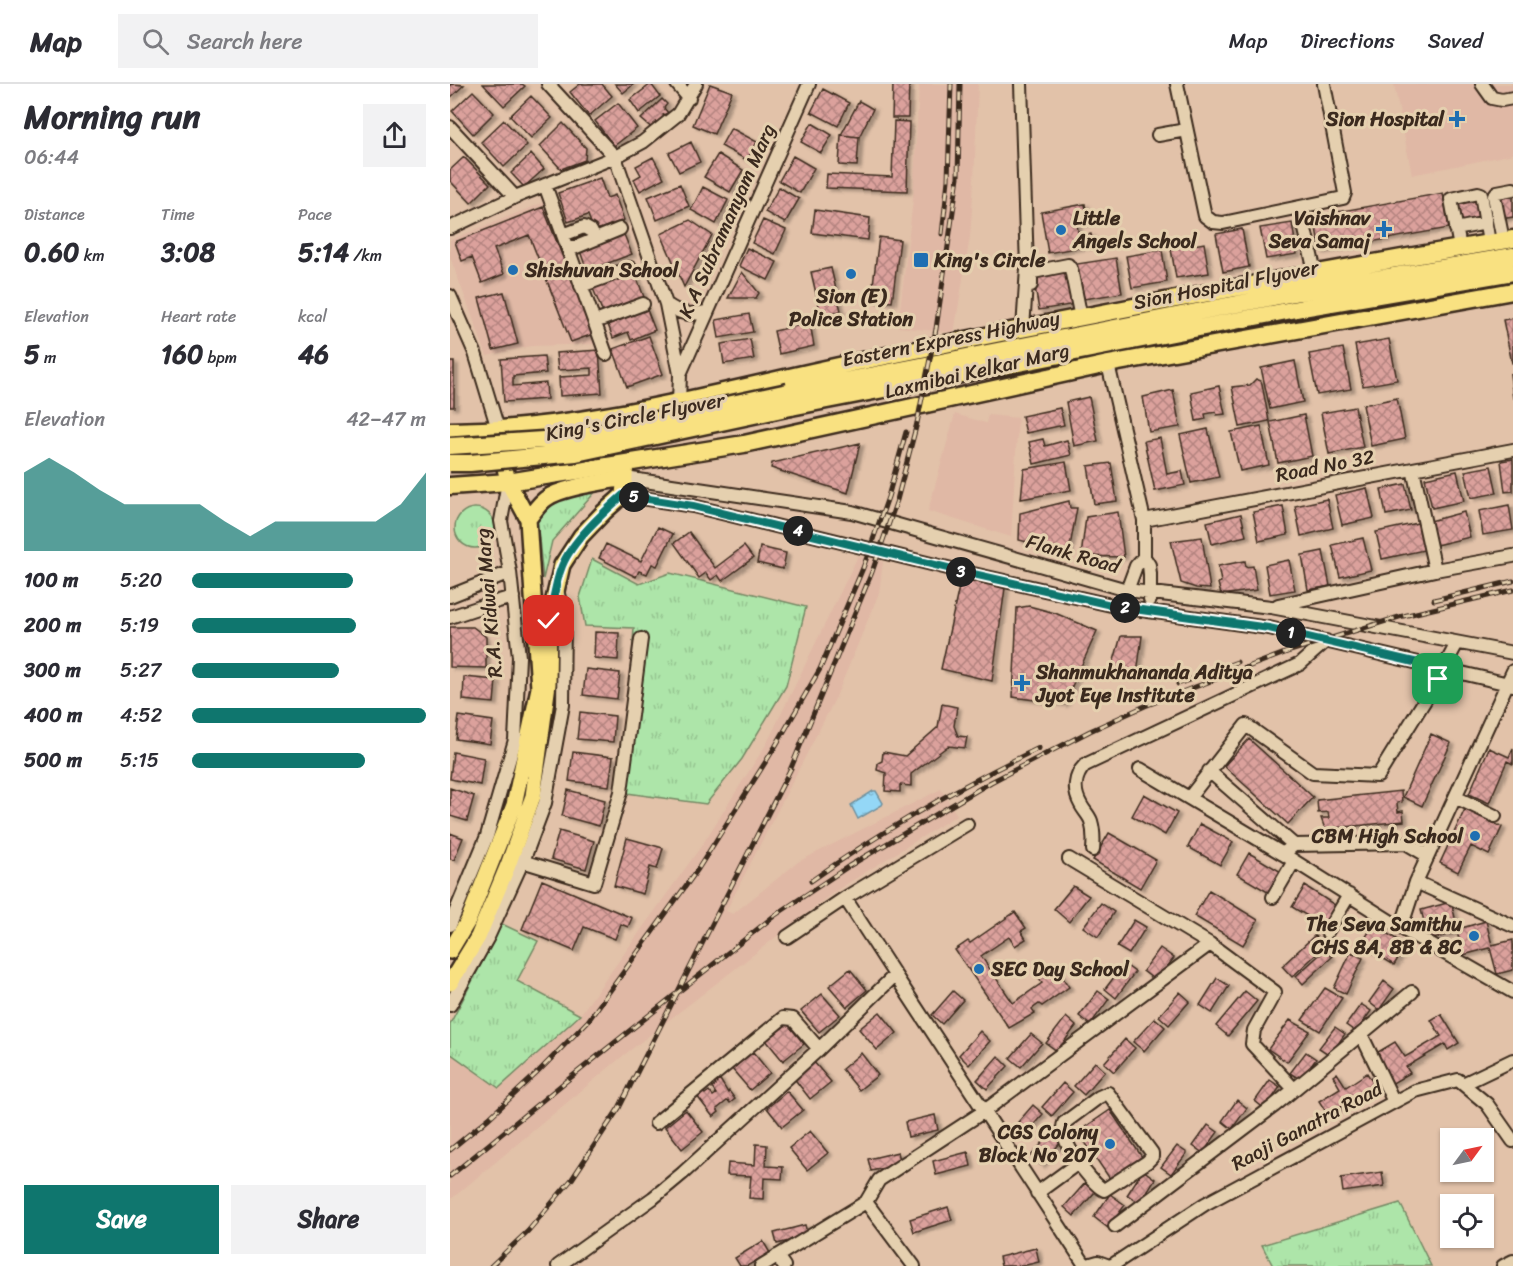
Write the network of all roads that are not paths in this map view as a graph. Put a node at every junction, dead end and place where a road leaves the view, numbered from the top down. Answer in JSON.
{"nodes":[{"id":1,"x":548,"y":84,"type":"edge"},
{"id":2,"x":676,"y":84,"type":"edge"},
{"id":3,"x":696,"y":84,"type":"edge"},
{"id":4,"x":809,"y":84,"type":"edge"},
{"id":5,"x":1021,"y":84,"type":"edge"},
{"id":6,"x":1177,"y":84,"type":"edge"},
{"id":7,"x":1324,"y":84,"type":"edge"},
{"id":8,"x":1482,"y":84,"type":"edge"},
{"id":9,"x":689,"y":98,"type":"junction"},
{"id":10,"x":1513,"y":98,"type":"edge"},
{"id":11,"x":450,"y":127,"type":"edge"},
{"id":12,"x":1186,"y":130,"type":"junction"},
{"id":13,"x":1158,"y":135,"type":"dead end"},
{"id":14,"x":615,"y":157,"type":"junction"},
{"id":15,"x":545,"y":185,"type":"junction"},
{"id":16,"x":1513,"y":189,"type":"edge"},
{"id":17,"x":515,"y":197,"type":"junction"},
{"id":18,"x":1300,"y":208,"type":"junction"},
{"id":19,"x":1513,"y":219,"type":"edge"},
{"id":20,"x":1499,"y":222,"type":"junction"},
{"id":21,"x":1486,"y":223,"type":"junction"},
{"id":22,"x":450,"y":228,"type":"edge"},
{"id":23,"x":620,"y":229,"type":"dead end"},
{"id":24,"x":1456,"y":229,"type":"junction"},
{"id":25,"x":563,"y":235,"type":"junction"},
{"id":26,"x":595,"y":239,"type":"junction"},
{"id":27,"x":1502,"y":241,"type":"edge"},
{"id":28,"x":1460,"y":248,"type":"junction"},
{"id":29,"x":569,"y":250,"type":"junction"},
{"id":30,"x":1513,"y":256,"type":"edge"},
{"id":31,"x":630,"y":268,"type":"dead end"},
{"id":32,"x":1315,"y":272,"type":"junction"},
{"id":33,"x":1513,"y":272,"type":"edge"},
{"id":34,"x":581,"y":286,"type":"junction"},
{"id":35,"x":1513,"y":291,"type":"edge"},
{"id":36,"x":450,"y":296,"type":"edge"},
{"id":37,"x":644,"y":304,"type":"dead end"},
{"id":38,"x":666,"y":304,"type":"junction"},
{"id":39,"x":708,"y":311,"type":"junction"},
{"id":40,"x":1085,"y":317,"type":"junction"},
{"id":41,"x":595,"y":322,"type":"junction"},
{"id":42,"x":1026,"y":328,"type":"junction"},
{"id":43,"x":1125,"y":334,"type":"junction"},
{"id":44,"x":606,"y":354,"type":"dead end"},
{"id":45,"x":870,"y":359,"type":"junction"},
{"id":46,"x":1104,"y":364,"type":"junction"},
{"id":47,"x":680,"y":374,"type":"junction"},
{"id":48,"x":824,"y":393,"type":"junction"},
{"id":49,"x":789,"y":400,"type":"junction"},
{"id":50,"x":679,"y":402,"type":"junction"},
{"id":51,"x":883,"y":414,"type":"junction"},
{"id":52,"x":498,"y":429,"type":"junction"},
{"id":53,"x":450,"y":431,"type":"edge"},
{"id":54,"x":450,"y":447,"type":"edge"},
{"id":55,"x":1513,"y":450,"type":"edge"},
{"id":56,"x":450,"y":463,"type":"edge"},
{"id":57,"x":1413,"y":469,"type":"junction"},
{"id":58,"x":626,"y":471,"type":"junction"},
{"id":59,"x":508,"y":482,"type":"junction"},
{"id":60,"x":450,"y":486,"type":"edge"},
{"id":61,"x":623,"y":495,"type":"junction"},
{"id":62,"x":528,"y":519,"type":"junction"},
{"id":63,"x":1144,"y":520,"type":"junction"},
{"id":64,"x":1513,"y":556,"type":"edge"},
{"id":65,"x":1144,"y":557,"type":"junction"},
{"id":66,"x":1435,"y":570,"type":"junction"},
{"id":67,"x":510,"y":572,"type":"junction"},
{"id":68,"x":556,"y":589,"type":"junction"},
{"id":69,"x":1127,"y":590,"type":"junction"},
{"id":70,"x":1150,"y":593,"type":"junction"},
{"id":71,"x":450,"y":596,"type":"edge"},
{"id":72,"x":513,"y":597,"type":"junction"},
{"id":73,"x":1120,"y":607,"type":"junction"},
{"id":74,"x":1271,"y":607,"type":"junction"},
{"id":75,"x":1150,"y":611,"type":"junction"},
{"id":76,"x":450,"y":617,"type":"edge"},
{"id":77,"x":640,"y":639,"type":"dead end"},
{"id":78,"x":1326,"y":641,"type":"junction"},
{"id":79,"x":1457,"y":643,"type":"junction"},
{"id":80,"x":1513,"y":653,"type":"edge"},
{"id":81,"x":1444,"y":669,"type":"junction"},
{"id":82,"x":1513,"y":671,"type":"edge"},
{"id":83,"x":1510,"y":685,"type":"edge"},
{"id":84,"x":1140,"y":769,"type":"dead end"},
{"id":85,"x":1209,"y":771,"type":"junction"},
{"id":86,"x":1455,"y":797,"type":"junction"},
{"id":87,"x":1189,"y":798,"type":"junction"},
{"id":88,"x":1495,"y":816,"type":"dead end"},
{"id":89,"x":968,"y":824,"type":"dead end"},
{"id":90,"x":1294,"y":845,"type":"junction"},
{"id":91,"x":1093,"y":850,"type":"dead end"},
{"id":92,"x":1428,"y":856,"type":"junction"},
{"id":93,"x":1288,"y":857,"type":"junction"},
{"id":94,"x":1070,"y":859,"type":"dead end"},
{"id":95,"x":522,"y":861,"type":"junction"},
{"id":96,"x":1416,"y":882,"type":"junction"},
{"id":97,"x":1349,"y":895,"type":"junction"},
{"id":98,"x":845,"y":897,"type":"junction"},
{"id":99,"x":1273,"y":897,"type":"dead end"},
{"id":100,"x":450,"y":925,"type":"edge"},
{"id":101,"x":1513,"y":926,"type":"edge"},
{"id":102,"x":1401,"y":928,"type":"junction"},
{"id":103,"x":1327,"y":932,"type":"dead end"},
{"id":104,"x":787,"y":937,"type":"dead end"},
{"id":105,"x":1210,"y":944,"type":"junction"},
{"id":106,"x":450,"y":951,"type":"edge"},
{"id":107,"x":896,"y":975,"type":"junction"},
{"id":108,"x":450,"y":983,"type":"edge"},
{"id":109,"x":1412,"y":992,"type":"dead end"},
{"id":110,"x":1513,"y":992,"type":"edge"},
{"id":111,"x":450,"y":1005,"type":"edge"},
{"id":112,"x":1361,"y":1034,"type":"junction"},
{"id":113,"x":819,"y":1049,"type":"junction"},
{"id":114,"x":1513,"y":1060,"type":"edge"},
{"id":115,"x":1463,"y":1084,"type":"junction"},
{"id":116,"x":1294,"y":1089,"type":"junction"},
{"id":117,"x":1394,"y":1102,"type":"junction"},
{"id":118,"x":983,"y":1112,"type":"junction"},
{"id":119,"x":656,"y":1123,"type":"dead end"},
{"id":120,"x":1513,"y":1141,"type":"edge"},
{"id":121,"x":1078,"y":1162,"type":"junction"},
{"id":122,"x":1036,"y":1192,"type":"junction"},
{"id":123,"x":866,"y":1202,"type":"junction"},
{"id":124,"x":1114,"y":1226,"type":"dead end"},
{"id":125,"x":780,"y":1261,"type":"edge"},
{"id":126,"x":1513,"y":1261,"type":"edge"},
{"id":127,"x":558,"y":1266,"type":"edge"},
{"id":128,"x":761,"y":1266,"type":"edge"},
{"id":129,"x":914,"y":1266,"type":"edge"},
{"id":130,"x":1084,"y":1266,"type":"edge"},
{"id":131,"x":1110,"y":1266,"type":"edge"},
{"id":132,"x":1503,"y":1266,"type":"edge"}],
"edges":[{"from":1,"to":14,"type":"street"},
{"from":2,"to":9,"type":"street"},
{"from":3,"to":9,"type":"street"},
{"from":4,"to":39,"type":"street","name":"K A Subramanyam Marg"},
{"from":5,"to":42,"type":"street"},
{"from":6,"to":12,"type":"street"},
{"from":7,"to":18,"type":"street"},
{"from":8,"to":10,"type":"street"},
{"from":9,"to":14,"type":"street"},
{"from":11,"to":17,"type":"street"},
{"from":12,"to":13,"type":"street"},
{"from":12,"to":18,"type":"street"},
{"from":14,"to":15,"type":"street"},
{"from":14,"to":38,"type":"street"},
{"from":15,"to":17,"type":"street"},
{"from":15,"to":25,"type":"street"},
{"from":16,"to":20,"type":"street"},
{"from":17,"to":22,"type":"street"},
{"from":18,"to":32,"type":"street"},
{"from":19,"to":20,"type":"street"},
{"from":20,"to":27,"type":"street"},
{"from":21,"to":24,"type":"street"},
{"from":21,"to":24,"type":"street"},
{"from":21,"to":27,"type":"street"},
{"from":23,"to":26,"type":"street"},
{"from":24,"to":28,"type":"street"},
{"from":25,"to":26,"type":"street"},
{"from":25,"to":29,"type":"street"},
{"from":26,"to":29,"type":"street"},
{"from":27,"to":28,"type":"highway","name":"Laxmibai Kelkar Marg"},
{"from":28,"to":32,"type":"highway","name":"Laxmibai Kelkar Marg"},
{"from":29,"to":34,"type":"street"},
{"from":30,"to":43,"type":"highway","name":"Sion Hospital Flyover"},
{"from":31,"to":34,"type":"street"},
{"from":32,"to":40,"type":"highway","name":"Laxmibai Kelkar Marg"},
{"from":33,"to":43,"type":"highway","name":"Sion Hospital Flyover"},
{"from":34,"to":41,"type":"street"},
{"from":35,"to":46,"type":"highway","name":"Laxmibai Kelkar Marg"},
{"from":36,"to":52,"type":"street"},
{"from":37,"to":41,"type":"street"},
{"from":38,"to":39,"type":"street"},
{"from":38,"to":47,"type":"street"},
{"from":39,"to":47,"type":"street","name":"K A Subramanyam Marg"},
{"from":40,"to":42,"type":"highway","name":"Laxmibai Kelkar Marg"},
{"from":40,"to":42,"type":"street"},
{"from":40,"to":43,"type":"highway"},
{"from":41,"to":44,"type":"street"},
{"from":42,"to":45,"type":"highway","name":"Laxmibai Kelkar Marg"},
{"from":43,"to":46,"type":"highway"},
{"from":43,"to":48,"type":"highway","name":"Eastern Express Highway"},
{"from":45,"to":48,"type":"highway"},
{"from":45,"to":50,"type":"highway","name":"Laxmibai Kelkar Marg"},
{"from":46,"to":51,"type":"highway","name":"Laxmibai Kelkar Marg"},
{"from":46,"to":63,"type":"street"},
{"from":47,"to":50,"type":"street"},
{"from":48,"to":49,"type":"highway","name":"Eastern Express Highway"},
{"from":48,"to":51,"type":"highway"},
{"from":49,"to":54,"type":"highway","name":"King's Circle Flyover","bridge":true},
{"from":49,"to":56,"type":"highway","name":"King's Circle Flyover","bridge":true},
{"from":50,"to":52,"type":"highway","name":"Laxmibai Kelkar Marg"},
{"from":51,"to":58,"type":"highway","name":"Laxmibai Kelkar Marg"},
{"from":52,"to":53,"type":"highway","name":"Laxmibai Kelkar Marg"},
{"from":52,"to":59,"type":"main road"},
{"from":55,"to":57,"type":"street","name":"Road No 32"},
{"from":57,"to":63,"type":"street","name":"Road No 32"},
{"from":57,"to":66,"type":"street"},
{"from":58,"to":59,"type":"highway","name":"Laxmibai Kelkar Marg"},
{"from":58,"to":61,"type":"main road"},
{"from":58,"to":62,"type":"main road"},
{"from":58,"to":69,"type":"street","name":"Flank Road"},
{"from":59,"to":60,"type":"highway","name":"Laxmibai Kelkar Marg"},
{"from":59,"to":62,"type":"main road"},
{"from":59,"to":67,"type":"street","name":"R.A. Kidwai Marg"},
{"from":61,"to":68,"type":"main road"},
{"from":61,"to":73,"type":"street"},
{"from":62,"to":106,"type":"main road"},
{"from":63,"to":65,"type":"street"},
{"from":64,"to":66,"type":"street"},
{"from":65,"to":69,"type":"street"},
{"from":65,"to":70,"type":"street"},
{"from":66,"to":74,"type":"street"},
{"from":67,"to":71,"type":"street"},
{"from":67,"to":72,"type":"street","name":"R.A. Kidwai Marg"},
{"from":68,"to":95,"type":"street"},
{"from":68,"to":108,"type":"main road"},
{"from":69,"to":70,"type":"street","name":"Flank Road"},
{"from":69,"to":73,"type":"street"},
{"from":70,"to":74,"type":"street","name":"Flank Road"},
{"from":70,"to":75,"type":"street"},
{"from":72,"to":76,"type":"street"},
{"from":72,"to":100,"type":"street","name":"R.A. Kidwai Marg"},
{"from":73,"to":75,"type":"street"},
{"from":74,"to":79,"type":"street","name":"Flank Road"},
{"from":75,"to":78,"type":"street"},
{"from":77,"to":95,"type":"street"},
{"from":78,"to":81,"type":"street"},
{"from":78,"to":91,"type":"street"},
{"from":79,"to":80,"type":"street","name":"Flank Road"},
{"from":79,"to":81,"type":"street"},
{"from":81,"to":83,"type":"street"},
{"from":81,"to":85,"type":"street"},
{"from":82,"to":83,"type":"street"},
{"from":83,"to":86,"type":"street"},
{"from":84,"to":87,"type":"street"},
{"from":85,"to":87,"type":"street"},
{"from":85,"to":90,"type":"street"},
{"from":86,"to":88,"type":"street"},
{"from":86,"to":92,"type":"street"},
{"from":87,"to":93,"type":"street"},
{"from":89,"to":98,"type":"street"},
{"from":90,"to":92,"type":"street"},
{"from":90,"to":93,"type":"street"},
{"from":92,"to":96,"type":"street"},
{"from":93,"to":97,"type":"street"},
{"from":93,"to":99,"type":"street"},
{"from":94,"to":105,"type":"street"},
{"from":95,"to":111,"type":"street"},
{"from":96,"to":101,"type":"street"},
{"from":96,"to":102,"type":"street"},
{"from":97,"to":102,"type":"street"},
{"from":97,"to":103,"type":"street"},
{"from":98,"to":104,"type":"street"},
{"from":98,"to":107,"type":"street"},
{"from":102,"to":110,"type":"street"},
{"from":105,"to":116,"type":"street"},
{"from":105,"to":118,"type":"street"},
{"from":107,"to":113,"type":"street"},
{"from":107,"to":118,"type":"street"},
{"from":109,"to":112,"type":"street"},
{"from":112,"to":116,"type":"street"},
{"from":112,"to":117,"type":"street"},
{"from":113,"to":119,"type":"street"},
{"from":113,"to":127,"type":"street"},
{"from":114,"to":115,"type":"street"},
{"from":115,"to":117,"type":"street","name":"Raoji Ganatra Road"},
{"from":115,"to":120,"type":"street"},
{"from":116,"to":124,"type":"street"},
{"from":117,"to":131,"type":"street","name":"Raoji Ganatra Road"},
{"from":118,"to":122,"type":"street"},
{"from":118,"to":123,"type":"street"},
{"from":121,"to":121,"type":"street"},
{"from":121,"to":122,"type":"street"},
{"from":122,"to":130,"type":"street"},
{"from":123,"to":125,"type":"street"},
{"from":123,"to":129,"type":"street"},
{"from":125,"to":128,"type":"street"},
{"from":126,"to":132,"type":"street"},
{"from":130,"to":131,"type":"street"}]}
